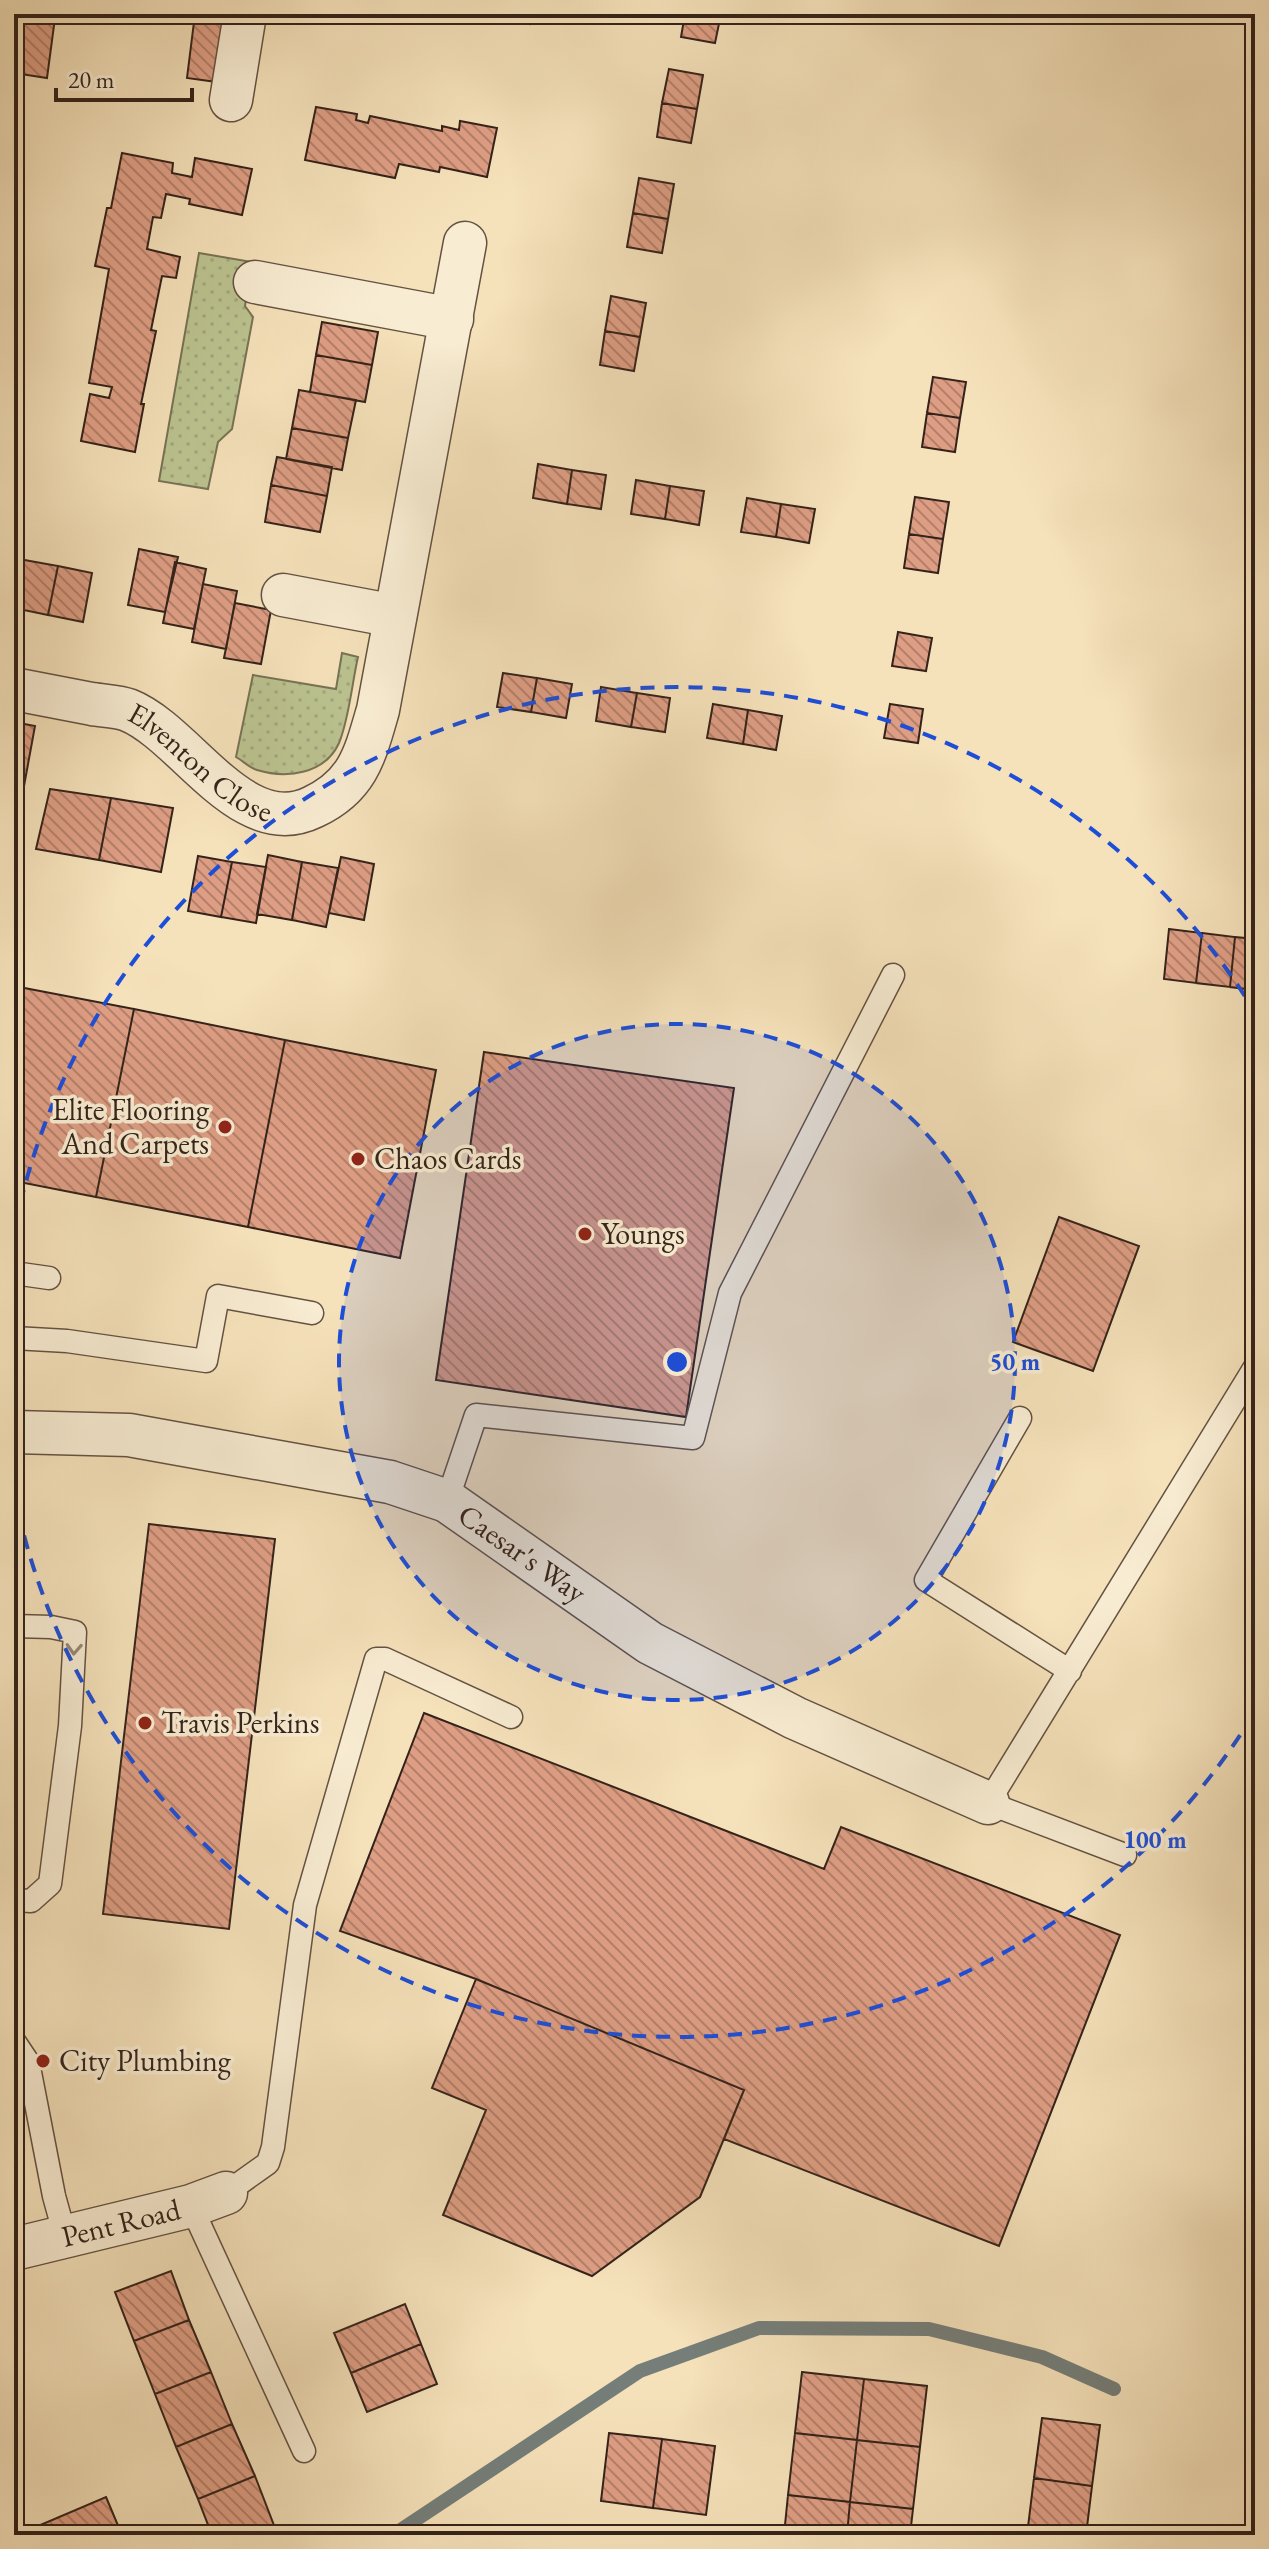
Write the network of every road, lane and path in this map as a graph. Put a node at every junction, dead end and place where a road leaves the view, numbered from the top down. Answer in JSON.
{"nodes":[{"id":1,"x":245,"y":14,"type":"edge"},
{"id":2,"x":231,"y":100,"type":"dead end"},
{"id":3,"x":465,"y":243,"type":"dead end"},
{"id":4,"x":255,"y":282,"type":"dead end"},
{"id":5,"x":452,"y":319,"type":"junction"},
{"id":6,"x":283,"y":595,"type":"dead end"},
{"id":7,"x":395,"y":616,"type":"junction"},
{"id":8,"x":14,"y":689,"type":"edge"},
{"id":9,"x":893,"y":975,"type":"dead end"},
{"id":10,"x":14,"y":1273,"type":"edge"},
{"id":11,"x":49,"y":1278,"type":"dead end"},
{"id":12,"x":312,"y":1313,"type":"dead end"},
{"id":13,"x":14,"y":1338,"type":"edge"},
{"id":14,"x":1255,"y":1367,"type":"edge"},
{"id":15,"x":1020,"y":1418,"type":"dead end"},
{"id":16,"x":14,"y":1432,"type":"edge"},
{"id":17,"x":447,"y":1501,"type":"junction"},
{"id":18,"x":14,"y":1626,"type":"edge"},
{"id":19,"x":1070,"y":1671,"type":"junction"},
{"id":20,"x":511,"y":1717,"type":"dead end"},
{"id":21,"x":988,"y":1803,"type":"junction"},
{"id":22,"x":1125,"y":1855,"type":"dead end"},
{"id":23,"x":14,"y":1900,"type":"edge"},
{"id":24,"x":14,"y":2041,"type":"edge"},
{"id":25,"x":208,"y":2200,"type":"junction"},
{"id":26,"x":65,"y":2236,"type":"junction"},
{"id":27,"x":14,"y":2249,"type":"edge"},
{"id":28,"x":304,"y":2451,"type":"dead end"}],
"edges":[{"from":1,"to":2,"type":"street"},
{"from":3,"to":5,"type":"street","name":"Elventon Close"},
{"from":4,"to":5,"type":"street"},
{"from":5,"to":7,"type":"street","name":"Elventon Close"},
{"from":6,"to":7,"type":"street"},
{"from":7,"to":8,"type":"street","name":"Elventon Close"},
{"from":9,"to":17,"type":"lane"},
{"from":10,"to":11,"type":"lane"},
{"from":12,"to":13,"type":"lane"},
{"from":14,"to":19,"type":"lane"},
{"from":15,"to":19,"type":"lane"},
{"from":16,"to":17,"type":"street","name":"Caesar's Way"},
{"from":17,"to":21,"type":"street","name":"Caesar's Way"},
{"from":18,"to":23,"type":"lane","one_way":true},
{"from":19,"to":21,"type":"lane"},
{"from":20,"to":25,"type":"lane"},
{"from":21,"to":22,"type":"lane"},
{"from":24,"to":26,"type":"lane"},
{"from":25,"to":26,"type":"street","name":"Pent Road"},
{"from":25,"to":28,"type":"lane"},
{"from":26,"to":27,"type":"street","name":"Pent Road"}]}
